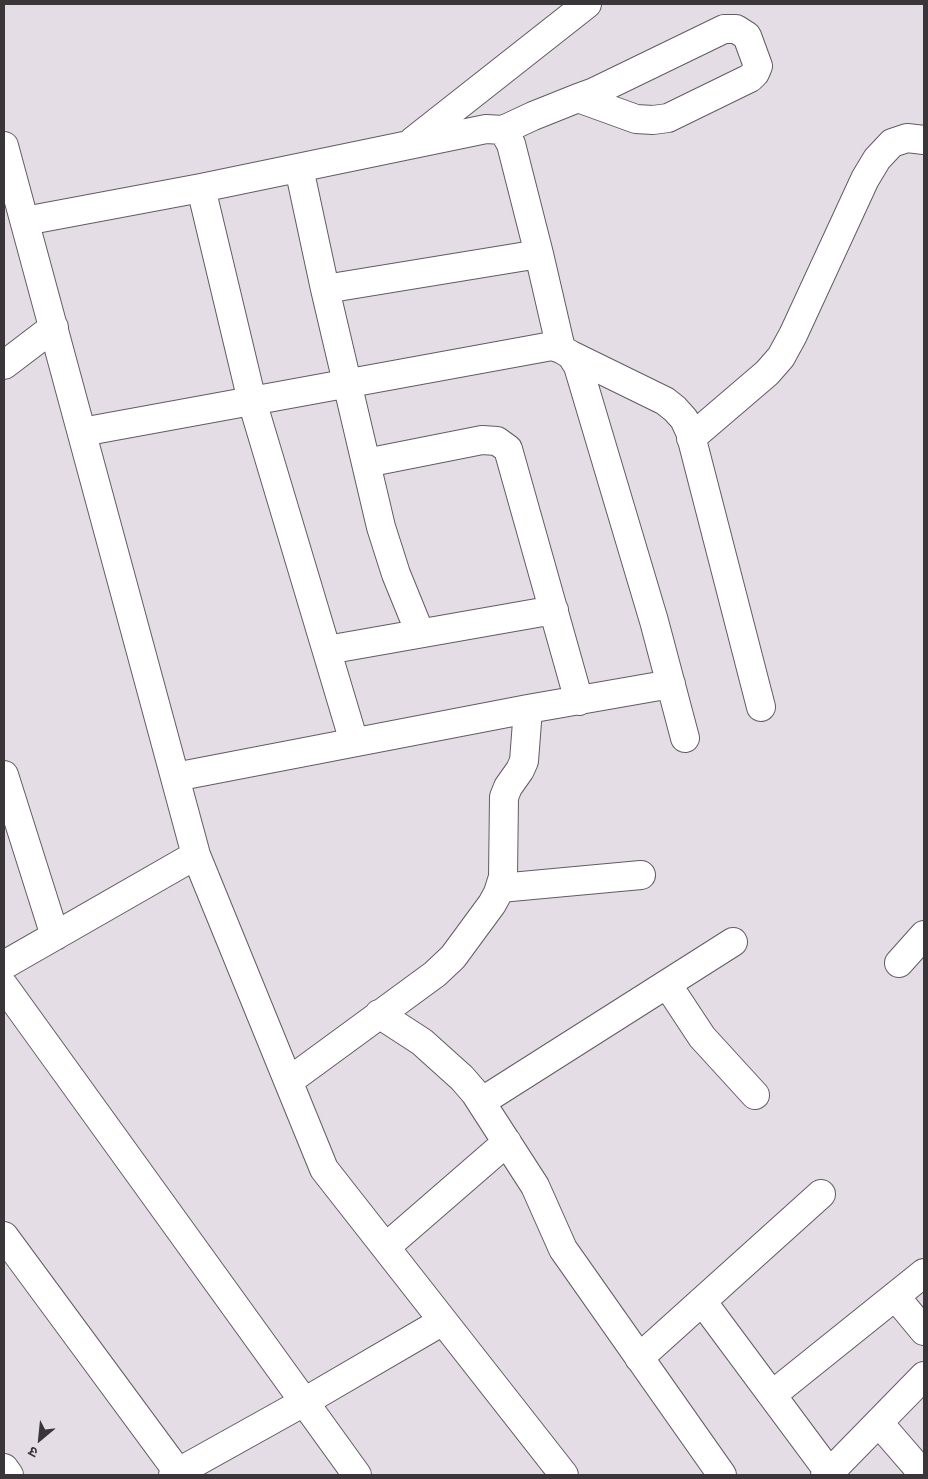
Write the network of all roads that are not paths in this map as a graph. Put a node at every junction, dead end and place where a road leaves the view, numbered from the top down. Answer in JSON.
{"nodes":[{"id":1,"x":587,"y":4,"type":"edge"},
{"id":2,"x":578,"y":98,"type":"junction"},
{"id":3,"x":503,"y":130,"type":"junction"},
{"id":4,"x":924,"y":140,"type":"edge"},
{"id":5,"x":408,"y":145,"type":"junction"},
{"id":6,"x":4,"y":146,"type":"edge"},
{"id":7,"x":299,"y":168,"type":"junction"},
{"id":8,"x":201,"y":188,"type":"junction"},
{"id":9,"x":25,"y":221,"type":"junction"},
{"id":10,"x":540,"y":254,"type":"junction"},
{"id":11,"x":325,"y":289,"type":"junction"},
{"id":12,"x":54,"y":327,"type":"junction"},
{"id":13,"x":566,"y":352,"type":"junction"},
{"id":14,"x":4,"y":365,"type":"edge"},
{"id":15,"x":347,"y":384,"type":"junction"},
{"id":16,"x":252,"y":401,"type":"junction"},
{"id":17,"x":82,"y":432,"type":"junction"},
{"id":18,"x":692,"y":438,"type":"junction"},
{"id":19,"x":366,"y":463,"type":"junction"},
{"id":20,"x":554,"y":610,"type":"junction"},
{"id":21,"x":420,"y":633,"type":"junction"},
{"id":22,"x":327,"y":650,"type":"junction"},
{"id":23,"x":671,"y":684,"type":"junction"},
{"id":24,"x":579,"y":701,"type":"junction"},
{"id":25,"x":761,"y":707,"type":"dead end"},
{"id":26,"x":528,"y":710,"type":"junction"},
{"id":27,"x":685,"y":738,"type":"dead end"},
{"id":28,"x":354,"y":742,"type":"junction"},
{"id":29,"x":4,"y":775,"type":"edge"},
{"id":30,"x":175,"y":776,"type":"junction"},
{"id":31,"x":196,"y":855,"type":"junction"},
{"id":32,"x":642,"y":875,"type":"dead end"},
{"id":33,"x":500,"y":888,"type":"junction"},
{"id":34,"x":924,"y":935,"type":"edge"},
{"id":35,"x":55,"y":936,"type":"junction"},
{"id":36,"x":733,"y":942,"type":"dead end"},
{"id":37,"x":899,"y":962,"type":"dead end"},
{"id":38,"x":4,"y":965,"type":"edge"},
{"id":39,"x":667,"y":984,"type":"junction"},
{"id":40,"x":4,"y":986,"type":"edge"},
{"id":41,"x":379,"y":1014,"type":"junction"},
{"id":42,"x":288,"y":1081,"type":"junction"},
{"id":43,"x":755,"y":1095,"type":"dead end"},
{"id":44,"x":481,"y":1102,"type":"junction"},
{"id":45,"x":506,"y":1142,"type":"junction"},
{"id":46,"x":821,"y":1194,"type":"dead end"},
{"id":47,"x":4,"y":1236,"type":"edge"},
{"id":48,"x":386,"y":1247,"type":"junction"},
{"id":49,"x":924,"y":1273,"type":"edge"},
{"id":50,"x":895,"y":1296,"type":"junction"},
{"id":51,"x":702,"y":1301,"type":"junction"},
{"id":52,"x":443,"y":1321,"type":"junction"},
{"id":53,"x":924,"y":1331,"type":"edge"},
{"id":54,"x":639,"y":1358,"type":"junction"},
{"id":55,"x":924,"y":1376,"type":"edge"},
{"id":56,"x":772,"y":1395,"type":"junction"},
{"id":57,"x":304,"y":1402,"type":"junction"},
{"id":58,"x":879,"y":1422,"type":"junction"},
{"id":59,"x":4,"y":1468,"type":"edge"},
{"id":60,"x":176,"y":1474,"type":"edge"},
{"id":61,"x":827,"y":1474,"type":"edge"},
{"id":62,"x":9,"y":1475,"type":"edge"},
{"id":63,"x":357,"y":1475,"type":"edge"},
{"id":64,"x":564,"y":1475,"type":"edge"},
{"id":65,"x":722,"y":1475,"type":"edge"},
{"id":66,"x":924,"y":1475,"type":"edge"}],
"edges":[{"from":1,"to":5,"type":"street"},
{"from":2,"to":2,"type":"street"},
{"from":2,"to":3,"type":"street"},
{"from":3,"to":5,"type":"street"},
{"from":3,"to":10,"type":"street"},
{"from":4,"to":18,"type":"street"},
{"from":5,"to":7,"type":"street"},
{"from":6,"to":9,"type":"street"},
{"from":7,"to":8,"type":"street"},
{"from":7,"to":11,"type":"street"},
{"from":8,"to":9,"type":"street"},
{"from":8,"to":16,"type":"street"},
{"from":9,"to":12,"type":"street"},
{"from":10,"to":11,"type":"street"},
{"from":10,"to":13,"type":"street"},
{"from":11,"to":15,"type":"street"},
{"from":12,"to":14,"type":"street"},
{"from":12,"to":17,"type":"street"},
{"from":13,"to":15,"type":"street"},
{"from":13,"to":18,"type":"street"},
{"from":13,"to":23,"type":"street"},
{"from":15,"to":16,"type":"street"},
{"from":15,"to":19,"type":"street"},
{"from":16,"to":17,"type":"street"},
{"from":16,"to":22,"type":"street"},
{"from":17,"to":30,"type":"street"},
{"from":18,"to":25,"type":"street"},
{"from":19,"to":20,"type":"street"},
{"from":19,"to":21,"type":"street"},
{"from":20,"to":21,"type":"street"},
{"from":20,"to":24,"type":"street"},
{"from":21,"to":22,"type":"street"},
{"from":22,"to":28,"type":"street"},
{"from":23,"to":24,"type":"street"},
{"from":23,"to":27,"type":"street"},
{"from":24,"to":26,"type":"street"},
{"from":26,"to":28,"type":"street"},
{"from":26,"to":33,"type":"street"},
{"from":28,"to":30,"type":"street"},
{"from":29,"to":35,"type":"street"},
{"from":30,"to":31,"type":"street"},
{"from":31,"to":35,"type":"street"},
{"from":31,"to":42,"type":"street"},
{"from":32,"to":33,"type":"street"},
{"from":33,"to":41,"type":"street"},
{"from":34,"to":37,"type":"street"},
{"from":35,"to":38,"type":"street"},
{"from":36,"to":39,"type":"street"},
{"from":39,"to":43,"type":"street"},
{"from":39,"to":44,"type":"street"},
{"from":40,"to":57,"type":"street"},
{"from":41,"to":42,"type":"street"},
{"from":41,"to":44,"type":"street"},
{"from":42,"to":48,"type":"street"},
{"from":44,"to":45,"type":"street"},
{"from":45,"to":48,"type":"street"},
{"from":45,"to":54,"type":"street"},
{"from":46,"to":51,"type":"street"},
{"from":47,"to":60,"type":"street"},
{"from":48,"to":52,"type":"street"},
{"from":49,"to":50,"type":"street"},
{"from":50,"to":53,"type":"street"},
{"from":50,"to":56,"type":"street"},
{"from":51,"to":54,"type":"street"},
{"from":51,"to":56,"type":"street"},
{"from":52,"to":57,"type":"street"},
{"from":52,"to":64,"type":"street"},
{"from":54,"to":65,"type":"street"},
{"from":55,"to":58,"type":"street"},
{"from":56,"to":61,"type":"street"},
{"from":57,"to":60,"type":"street"},
{"from":57,"to":63,"type":"street"},
{"from":58,"to":61,"type":"street"},
{"from":58,"to":66,"type":"street"},
{"from":59,"to":62,"type":"street"}]}
